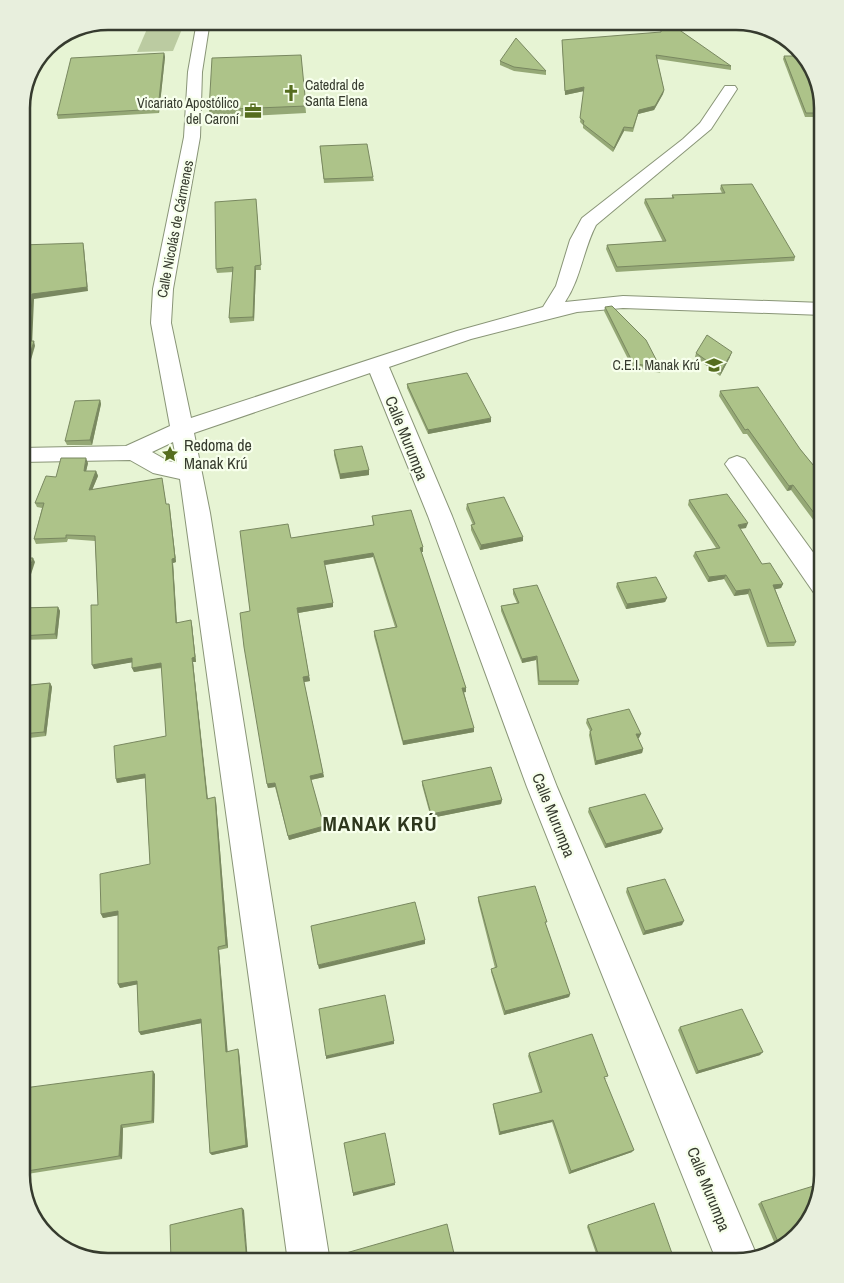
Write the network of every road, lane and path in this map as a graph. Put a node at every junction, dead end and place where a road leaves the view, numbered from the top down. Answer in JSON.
{"nodes":[{"id":1,"x":202,"y":30,"type":"edge"},
{"id":2,"x":730,"y":90,"type":"dead end"},
{"id":3,"x":814,"y":309,"type":"edge"},
{"id":4,"x":550,"y":311,"type":"junction"},
{"id":5,"x":378,"y":366,"type":"junction"},
{"id":6,"x":182,"y":429,"type":"junction"},
{"id":7,"x":130,"y":453,"type":"junction"},
{"id":8,"x":30,"y":455,"type":"edge"},
{"id":9,"x":737,"y":464,"type":"dead end"},
{"id":10,"x":190,"y":473,"type":"junction"},
{"id":11,"x":814,"y":573,"type":"edge"},
{"id":12,"x":308,"y":1253,"type":"edge"},
{"id":13,"x":735,"y":1253,"type":"edge"}],
"edges":[{"from":1,"to":6,"type":"street","name":"Calle Nicolás de Cármenes"},
{"from":2,"to":4,"type":"street"},
{"from":3,"to":4,"type":"street"},
{"from":4,"to":5,"type":"street"},
{"from":5,"to":6,"type":"street"},
{"from":5,"to":13,"type":"street","name":"Calle Murumpa"},
{"from":6,"to":7,"type":"street"},
{"from":6,"to":10,"type":"street","name":"Calle Nicolás de Cármenes"},
{"from":7,"to":8,"type":"street"},
{"from":7,"to":10,"type":"street"},
{"from":9,"to":11,"type":"street"},
{"from":10,"to":12,"type":"street","name":"Calle Nicolás de Cármenes"}]}
